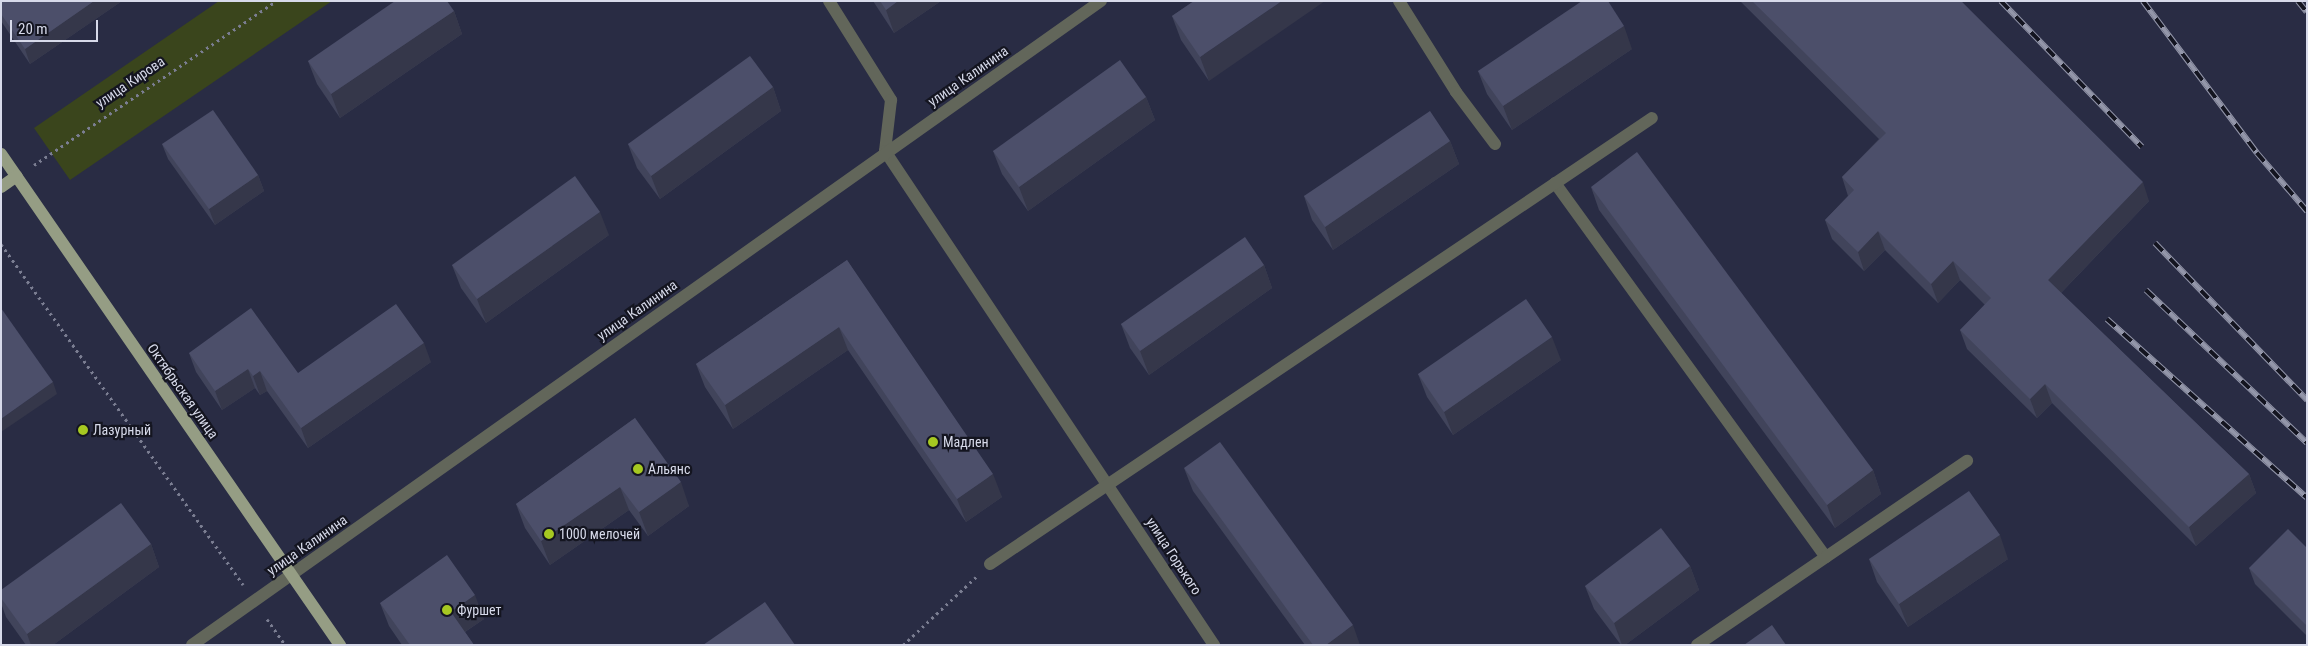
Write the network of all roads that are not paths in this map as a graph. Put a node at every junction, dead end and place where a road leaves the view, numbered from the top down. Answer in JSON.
{"nodes":[{"id":1,"x":829,"y":1,"type":"edge"},
{"id":2,"x":1101,"y":1,"type":"edge"},
{"id":3,"x":1399,"y":1,"type":"edge"},
{"id":4,"x":1652,"y":118,"type":"dead end"},
{"id":5,"x":1495,"y":144,"type":"dead end"},
{"id":6,"x":886,"y":151,"type":"junction"},
{"id":7,"x":1,"y":154,"type":"edge"},
{"id":8,"x":17,"y":176,"type":"junction"},
{"id":9,"x":1555,"y":183,"type":"junction"},
{"id":10,"x":1,"y":186,"type":"edge"},
{"id":11,"x":1967,"y":461,"type":"dead end"},
{"id":12,"x":1109,"y":484,"type":"junction"},
{"id":13,"x":1826,"y":557,"type":"junction"},
{"id":14,"x":990,"y":564,"type":"road end"},
{"id":15,"x":292,"y":574,"type":"junction"},
{"id":16,"x":192,"y":645,"type":"edge"},
{"id":17,"x":340,"y":645,"type":"edge"},
{"id":18,"x":1214,"y":645,"type":"edge"},
{"id":19,"x":1697,"y":645,"type":"edge"}],
"edges":[{"from":1,"to":6,"type":"street"},
{"from":2,"to":6,"type":"street","name":"улица Калинина"},
{"from":3,"to":5,"type":"street"},
{"from":4,"to":9,"type":"street"},
{"from":6,"to":12,"type":"street","name":"улица Горького"},
{"from":6,"to":15,"type":"street","name":"улица Калинина"},
{"from":7,"to":8,"type":"main road","name":"Октябрьская улица"},
{"from":8,"to":10,"type":"main road"},
{"from":8,"to":15,"type":"main road","name":"Октябрьская улица"},
{"from":9,"to":12,"type":"street"},
{"from":9,"to":13,"type":"street"},
{"from":11,"to":13,"type":"street"},
{"from":12,"to":14,"type":"street"},
{"from":12,"to":18,"type":"street","name":"улица Горького"},
{"from":13,"to":19,"type":"street"},
{"from":15,"to":16,"type":"street","name":"улица Калинина"},
{"from":15,"to":17,"type":"main road","name":"Октябрьская улица"}]}
